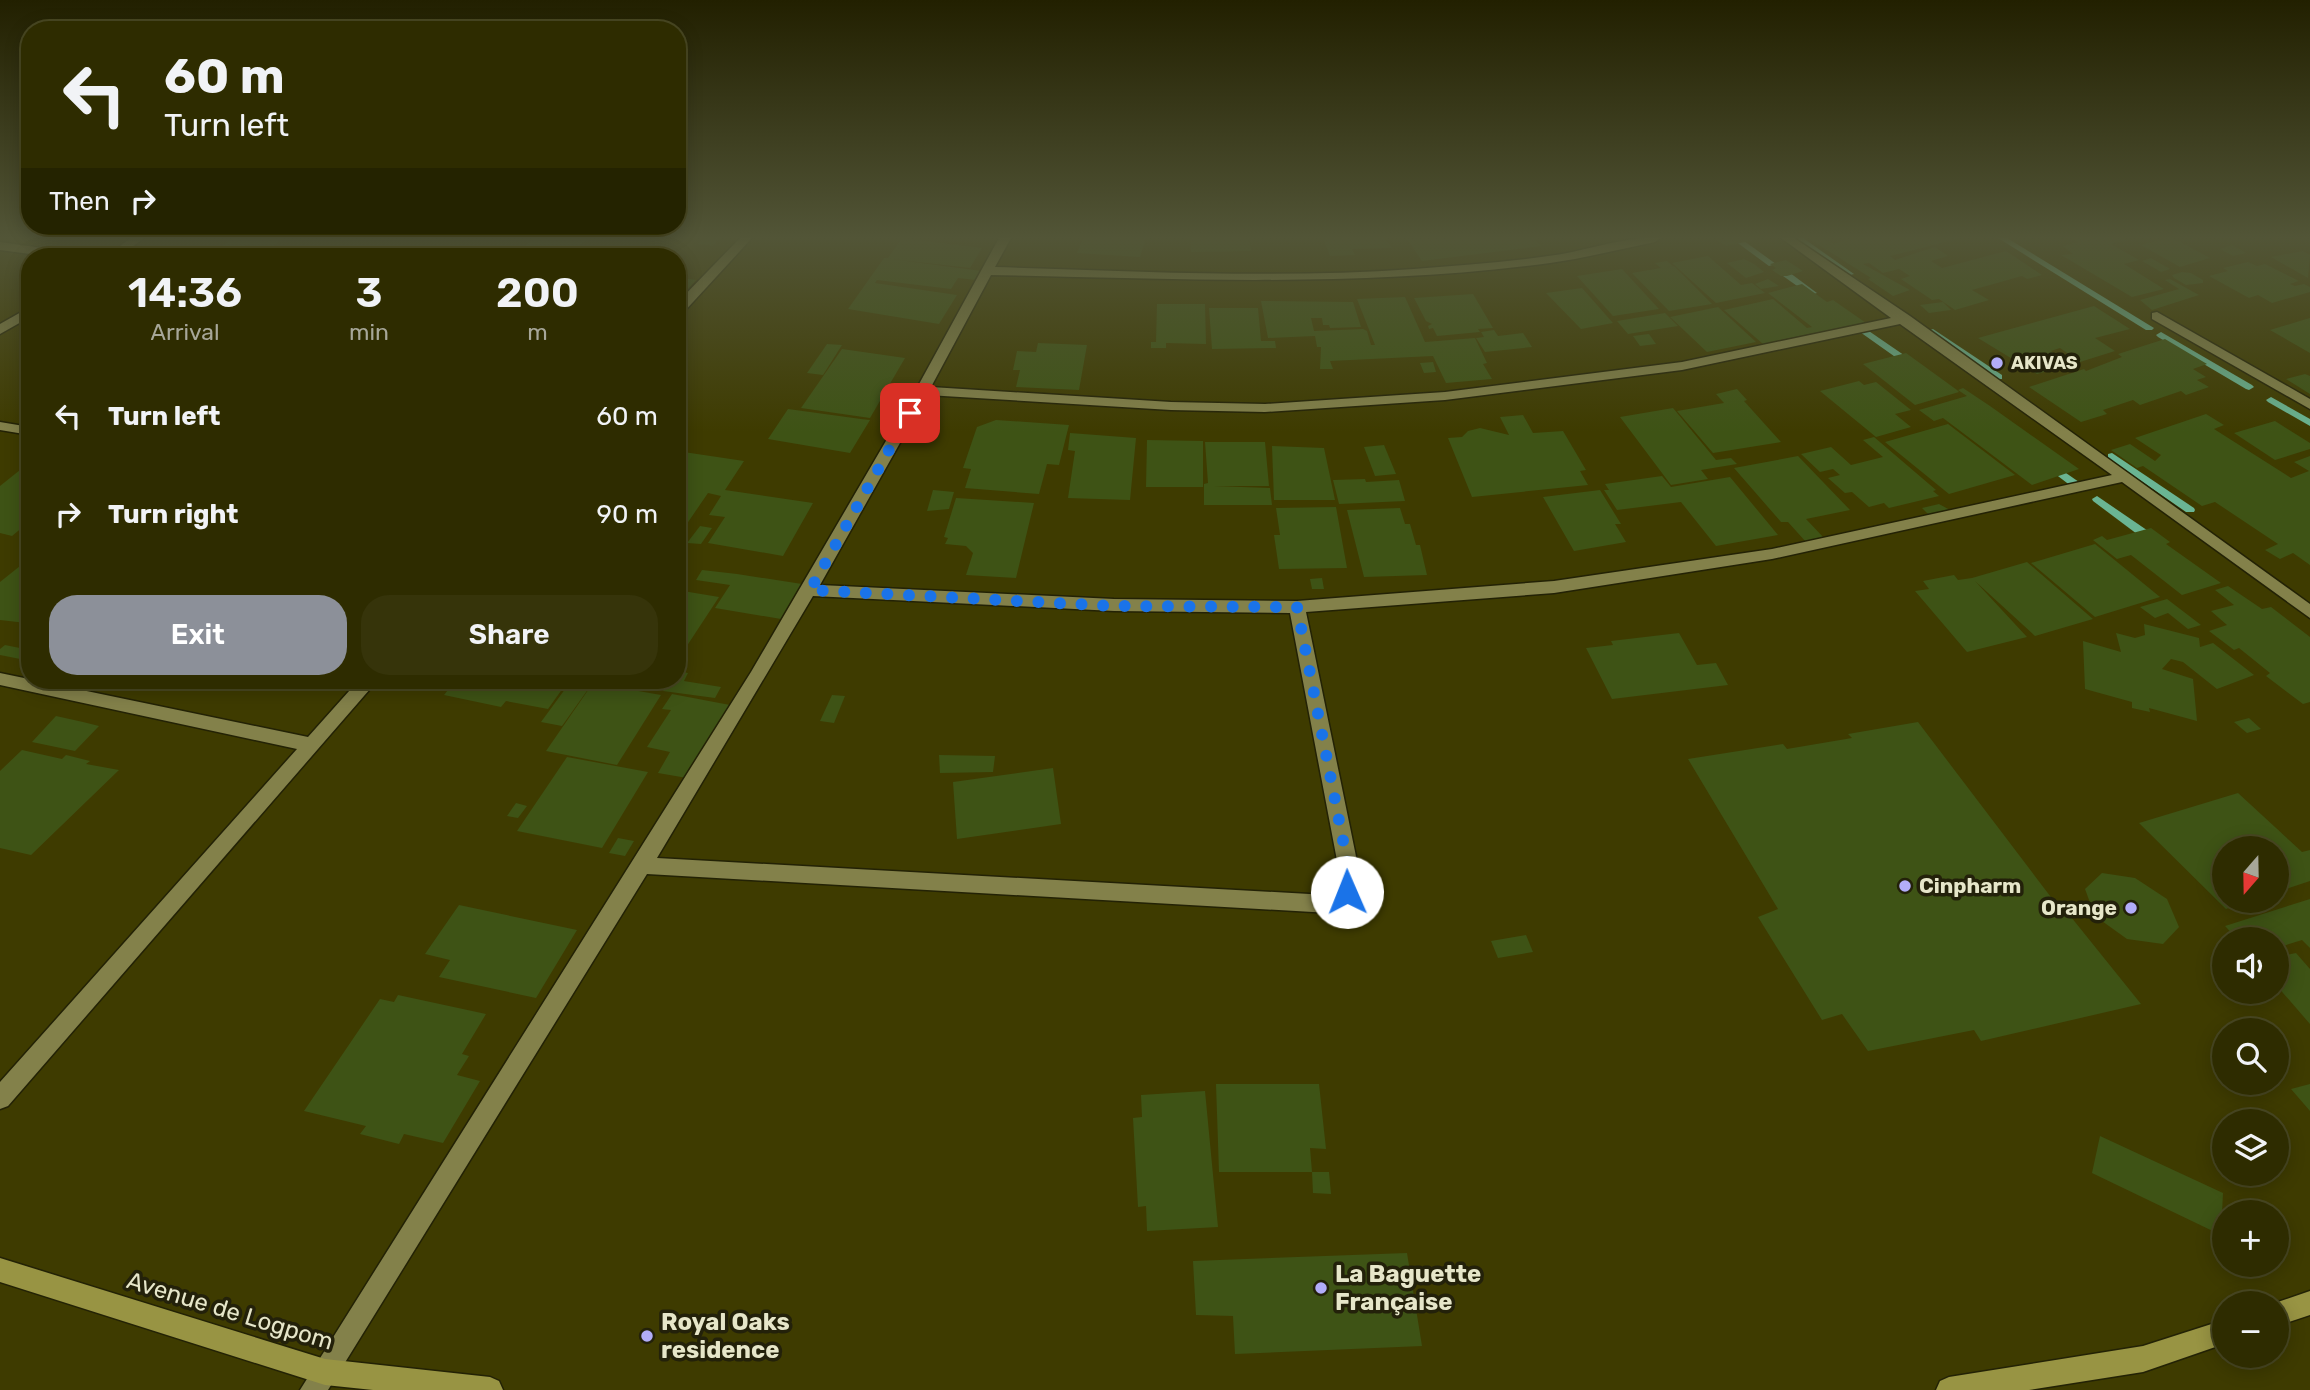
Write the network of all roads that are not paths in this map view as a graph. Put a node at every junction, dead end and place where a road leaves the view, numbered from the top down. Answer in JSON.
{"nodes":[{"id":1,"x":970,"y":303,"type":"edge"},
{"id":2,"x":1881,"y":303,"type":"edge"},
{"id":3,"x":2157,"y":316,"type":"dead end"},
{"id":4,"x":21,"y":317,"type":"edge"},
{"id":5,"x":1905,"y":319,"type":"junction"},
{"id":6,"x":0,"y":330,"type":"edge"},
{"id":7,"x":922,"y":391,"type":"junction"},
{"id":8,"x":2310,"y":405,"type":"edge"},
{"id":9,"x":0,"y":426,"type":"edge"},
{"id":10,"x":21,"y":430,"type":"edge"},
{"id":11,"x":2125,"y":477,"type":"junction"},
{"id":12,"x":810,"y":590,"type":"junction"},
{"id":13,"x":1297,"y":607,"type":"junction"},
{"id":14,"x":2310,"y":612,"type":"edge"},
{"id":15,"x":0,"y":679,"type":"edge"},
{"id":16,"x":21,"y":683,"type":"edge"},
{"id":17,"x":47,"y":689,"type":"edge"},
{"id":18,"x":361,"y":689,"type":"edge"},
{"id":19,"x":312,"y":745,"type":"junction"},
{"id":20,"x":645,"y":866,"type":"junction"},
{"id":21,"x":0,"y":1098,"type":"edge"},
{"id":22,"x":0,"y":1270,"type":"edge"},
{"id":23,"x":2310,"y":1303,"type":"edge"},
{"id":24,"x":2289,"y":1310,"type":"edge"},
{"id":25,"x":2212,"y":1336,"type":"edge"},
{"id":26,"x":319,"y":1381,"type":"edge"},
{"id":27,"x":490,"y":1390,"type":"edge"},
{"id":28,"x":1949,"y":1390,"type":"edge"}],
"edges":[{"from":1,"to":7,"type":"street"},
{"from":2,"to":5,"type":"street"},
{"from":3,"to":8,"type":"street"},
{"from":4,"to":6,"type":"street"},
{"from":5,"to":7,"type":"street"},
{"from":5,"to":11,"type":"street"},
{"from":7,"to":12,"type":"street"},
{"from":9,"to":10,"type":"street"},
{"from":11,"to":13,"type":"street"},
{"from":11,"to":14,"type":"street"},
{"from":12,"to":13,"type":"street"},
{"from":12,"to":20,"type":"street"},
{"from":13,"to":20,"type":"street"},
{"from":15,"to":16,"type":"street"},
{"from":17,"to":19,"type":"street"},
{"from":18,"to":19,"type":"street"},
{"from":19,"to":21,"type":"street"},
{"from":20,"to":26,"type":"street"},
{"from":22,"to":26,"type":"main road","name":"Avenue de Logpom"},
{"from":23,"to":24,"type":"main road"},
{"from":25,"to":28,"type":"main road"},
{"from":26,"to":27,"type":"main road","name":"Avenue de Logpom"}]}
